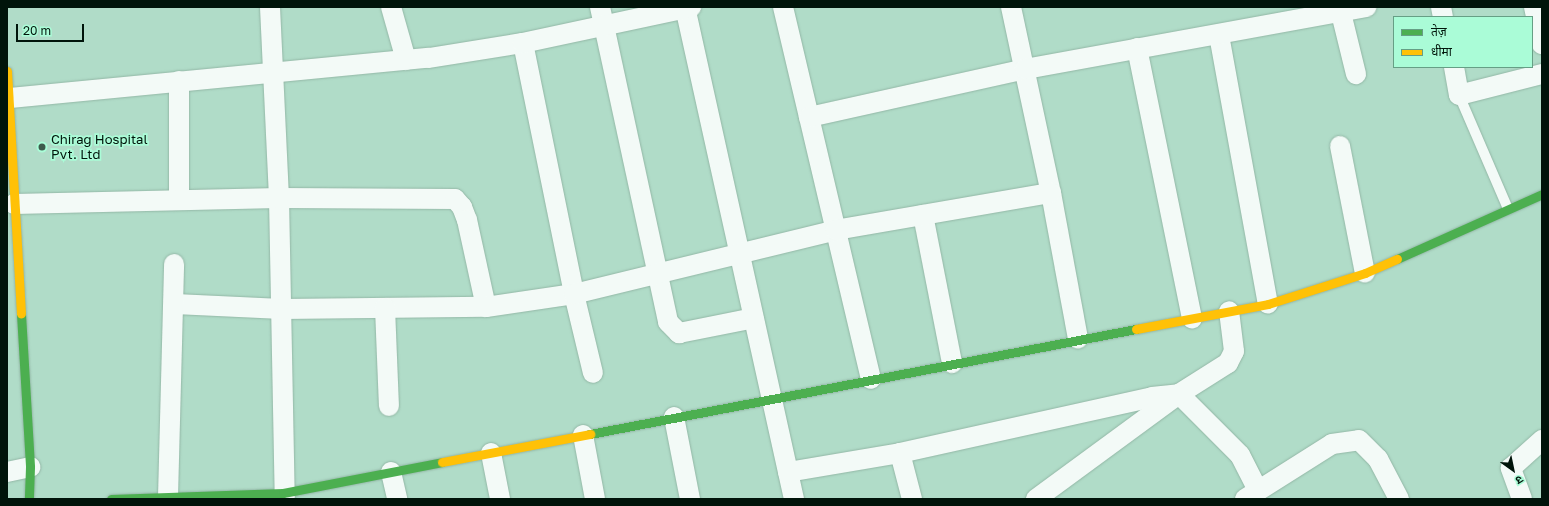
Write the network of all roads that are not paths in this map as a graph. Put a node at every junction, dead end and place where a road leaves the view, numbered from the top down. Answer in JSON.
{"nodes":[{"id":1,"x":270,"y":7,"type":"edge"},
{"id":2,"x":391,"y":7,"type":"edge"},
{"id":3,"x":600,"y":7,"type":"edge"},
{"id":4,"x":687,"y":7,"type":"edge"},
{"id":5,"x":783,"y":7,"type":"edge"},
{"id":6,"x":1011,"y":7,"type":"edge"},
{"id":7,"x":1366,"y":7,"type":"edge"},
{"id":8,"x":1534,"y":7,"type":"edge"},
{"id":9,"x":1341,"y":13,"type":"junction"},
{"id":10,"x":604,"y":27,"type":"junction"},
{"id":11,"x":1219,"y":35,"type":"junction"},
{"id":12,"x":523,"y":43,"type":"junction"},
{"id":13,"x":1542,"y":44,"type":"edge"},
{"id":14,"x":1137,"y":48,"type":"junction"},
{"id":15,"x":406,"y":60,"type":"junction"},
{"id":16,"x":1454,"y":68,"type":"edge"},
{"id":17,"x":1025,"y":69,"type":"junction"},
{"id":18,"x":7,"y":71,"type":"edge"},
{"id":19,"x":273,"y":72,"type":"junction"},
{"id":20,"x":1356,"y":74,"type":"dead end"},
{"id":21,"x":1542,"y":74,"type":"edge"},
{"id":22,"x":179,"y":81,"type":"junction"},
{"id":23,"x":1459,"y":94,"type":"junction"},
{"id":24,"x":10,"y":98,"type":"junction"},
{"id":25,"x":809,"y":117,"type":"junction"},
{"id":26,"x":1340,"y":146,"type":"dead end"},
{"id":27,"x":10,"y":176,"type":"edge"},
{"id":28,"x":1051,"y":193,"type":"junction"},
{"id":29,"x":1542,"y":194,"type":"edge"},
{"id":30,"x":279,"y":198,"type":"junction"},
{"id":31,"x":179,"y":200,"type":"junction"},
{"id":32,"x":14,"y":204,"type":"junction"},
{"id":33,"x":1508,"y":209,"type":"junction"},
{"id":34,"x":923,"y":215,"type":"junction"},
{"id":35,"x":836,"y":230,"type":"junction"},
{"id":36,"x":739,"y":252,"type":"junction"},
{"id":37,"x":174,"y":264,"type":"dead end"},
{"id":38,"x":657,"y":273,"type":"junction"},
{"id":39,"x":1365,"y":273,"type":"junction"},
{"id":40,"x":574,"y":294,"type":"junction"},
{"id":41,"x":175,"y":304,"type":"junction"},
{"id":42,"x":1268,"y":304,"type":"junction"},
{"id":43,"x":486,"y":307,"type":"junction"},
{"id":44,"x":385,"y":308,"type":"junction"},
{"id":45,"x":282,"y":309,"type":"junction"},
{"id":46,"x":1229,"y":311,"type":"junction"},
{"id":47,"x":754,"y":318,"type":"junction"},
{"id":48,"x":1192,"y":318,"type":"junction"},
{"id":49,"x":1078,"y":339,"type":"junction"},
{"id":50,"x":952,"y":363,"type":"junction"},
{"id":51,"x":593,"y":373,"type":"dead end"},
{"id":52,"x":872,"y":379,"type":"junction"},
{"id":53,"x":1179,"y":394,"type":"junction"},
{"id":54,"x":771,"y":398,"type":"junction"},
{"id":55,"x":389,"y":406,"type":"dead end"},
{"id":56,"x":674,"y":417,"type":"junction"},
{"id":57,"x":582,"y":435,"type":"junction"},
{"id":58,"x":1542,"y":440,"type":"edge"},
{"id":59,"x":490,"y":453,"type":"junction"},
{"id":60,"x":900,"y":453,"type":"junction"},
{"id":61,"x":30,"y":467,"type":"junction"},
{"id":62,"x":7,"y":472,"type":"edge"},
{"id":63,"x":391,"y":472,"type":"junction"},
{"id":64,"x":788,"y":472,"type":"junction"},
{"id":65,"x":1252,"y":495,"type":"edge"},
{"id":66,"x":284,"y":496,"type":"edge"},
{"id":67,"x":168,"y":497,"type":"junction"},
{"id":68,"x":29,"y":499,"type":"edge"},
{"id":69,"x":111,"y":499,"type":"edge"},
{"id":70,"x":397,"y":499,"type":"edge"},
{"id":71,"x":500,"y":499,"type":"edge"},
{"id":72,"x":595,"y":499,"type":"edge"},
{"id":73,"x":690,"y":499,"type":"edge"},
{"id":74,"x":794,"y":499,"type":"edge"},
{"id":75,"x":912,"y":499,"type":"edge"},
{"id":76,"x":1036,"y":499,"type":"edge"},
{"id":77,"x":1399,"y":499,"type":"edge"},
{"id":78,"x":1522,"y":499,"type":"edge"}],
"edges":[{"from":1,"to":19,"type":"street"},
{"from":2,"to":15,"type":"street"},
{"from":3,"to":10,"type":"street"},
{"from":4,"to":10,"type":"street"},
{"from":4,"to":36,"type":"street"},
{"from":5,"to":25,"type":"street"},
{"from":6,"to":17,"type":"street"},
{"from":7,"to":9,"type":"street"},
{"from":8,"to":13,"type":"street"},
{"from":9,"to":11,"type":"street"},
{"from":9,"to":20,"type":"street"},
{"from":10,"to":12,"type":"street"},
{"from":10,"to":38,"type":"street"},
{"from":11,"to":14,"type":"street"},
{"from":11,"to":42,"type":"street"},
{"from":12,"to":15,"type":"street"},
{"from":12,"to":40,"type":"street"},
{"from":14,"to":17,"type":"street"},
{"from":14,"to":48,"type":"street"},
{"from":15,"to":19,"type":"street"},
{"from":16,"to":23,"type":"street"},
{"from":17,"to":25,"type":"street"},
{"from":17,"to":28,"type":"street"},
{"from":18,"to":24,"type":"street"},
{"from":19,"to":22,"type":"street"},
{"from":19,"to":30,"type":"street"},
{"from":21,"to":23,"type":"street"},
{"from":22,"to":24,"type":"street"},
{"from":22,"to":31,"type":"street"},
{"from":23,"to":33,"type":"lane"},
{"from":24,"to":27,"type":"street"},
{"from":25,"to":35,"type":"street"},
{"from":26,"to":39,"type":"street"},
{"from":27,"to":32,"type":"street"},
{"from":28,"to":34,"type":"street"},
{"from":28,"to":49,"type":"street"},
{"from":29,"to":33,"type":"street"},
{"from":30,"to":31,"type":"street"},
{"from":30,"to":43,"type":"street"},
{"from":30,"to":45,"type":"street"},
{"from":31,"to":32,"type":"street"},
{"from":32,"to":61,"type":"street"},
{"from":33,"to":39,"type":"street"},
{"from":34,"to":35,"type":"street"},
{"from":34,"to":50,"type":"street"},
{"from":35,"to":36,"type":"street"},
{"from":35,"to":52,"type":"street"},
{"from":36,"to":38,"type":"street"},
{"from":36,"to":47,"type":"street"},
{"from":37,"to":41,"type":"street"},
{"from":38,"to":40,"type":"street"},
{"from":38,"to":47,"type":"street"},
{"from":39,"to":42,"type":"street"},
{"from":40,"to":43,"type":"street"},
{"from":40,"to":51,"type":"street"},
{"from":41,"to":45,"type":"street"},
{"from":41,"to":67,"type":"street"},
{"from":42,"to":46,"type":"street"},
{"from":43,"to":44,"type":"street"},
{"from":44,"to":45,"type":"street"},
{"from":44,"to":55,"type":"street"},
{"from":45,"to":66,"type":"street"},
{"from":46,"to":48,"type":"street"},
{"from":46,"to":53,"type":"street"},
{"from":47,"to":54,"type":"street"},
{"from":48,"to":49,"type":"street"},
{"from":49,"to":50,"type":"street"},
{"from":50,"to":52,"type":"street"},
{"from":52,"to":54,"type":"street"},
{"from":53,"to":60,"type":"street"},
{"from":53,"to":65,"type":"street"},
{"from":53,"to":76,"type":"street"},
{"from":54,"to":56,"type":"street"},
{"from":54,"to":64,"type":"street"},
{"from":56,"to":57,"type":"street"},
{"from":56,"to":73,"type":"street"},
{"from":57,"to":59,"type":"street"},
{"from":57,"to":72,"type":"street"},
{"from":58,"to":78,"type":"street"},
{"from":59,"to":63,"type":"street"},
{"from":59,"to":71,"type":"street"},
{"from":60,"to":64,"type":"street"},
{"from":60,"to":75,"type":"street"},
{"from":61,"to":62,"type":"street"},
{"from":61,"to":68,"type":"street"},
{"from":63,"to":66,"type":"street"},
{"from":63,"to":70,"type":"street"},
{"from":64,"to":74,"type":"street"},
{"from":65,"to":77,"type":"street"},
{"from":66,"to":67,"type":"street"},
{"from":67,"to":69,"type":"street"}]}
